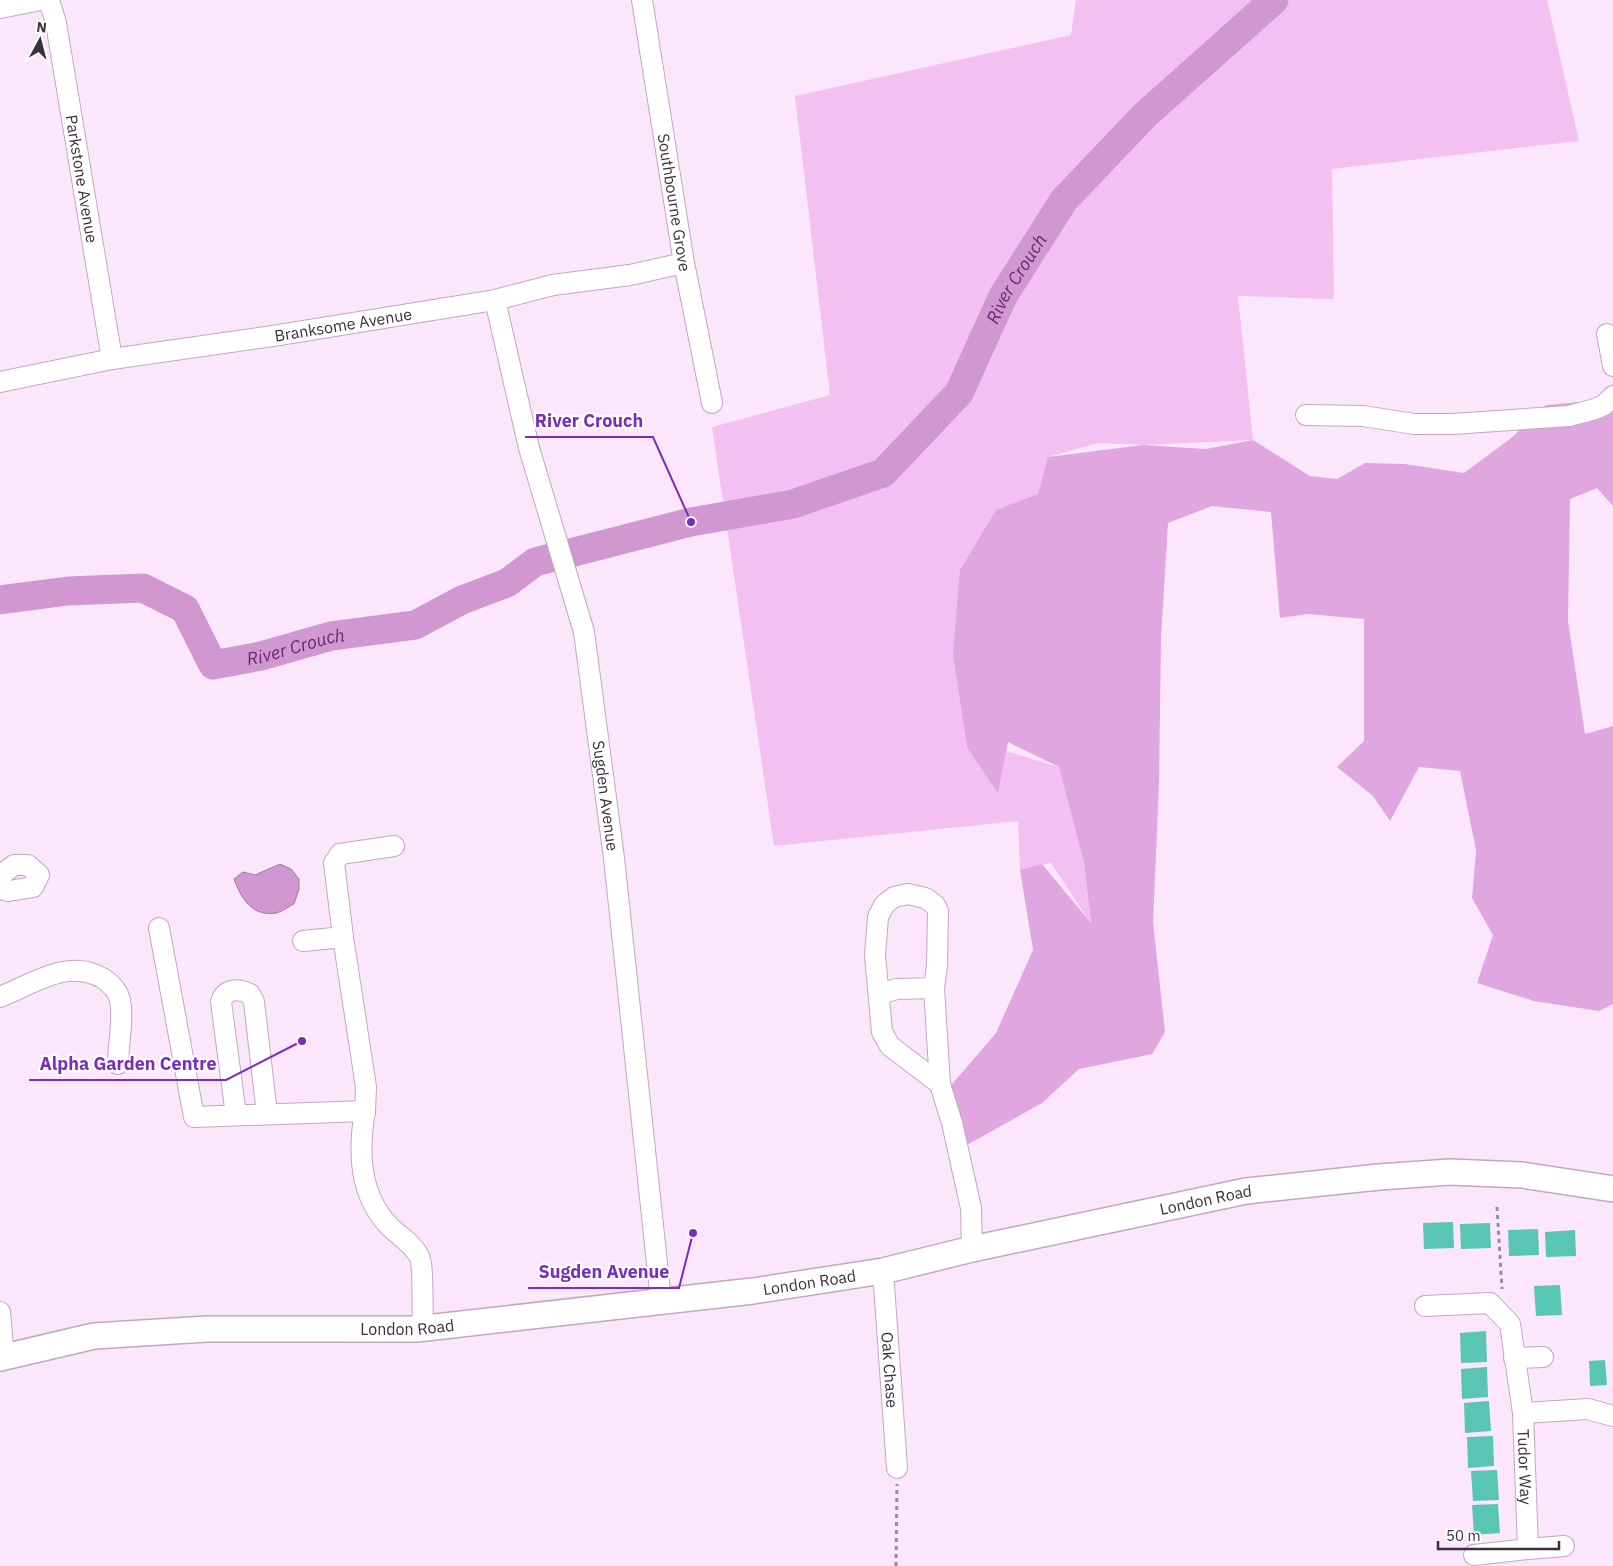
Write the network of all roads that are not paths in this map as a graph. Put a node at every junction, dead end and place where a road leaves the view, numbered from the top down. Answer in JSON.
{"nodes":[{"id":1,"x":41,"y":0,"type":"edge"},
{"id":2,"x":49,"y":0,"type":"edge"},
{"id":3,"x":642,"y":0,"type":"edge"},
{"id":4,"x":0,"y":8,"type":"edge"},
{"id":5,"x":684,"y":263,"type":"junction"},
{"id":6,"x":495,"y":300,"type":"junction"},
{"id":7,"x":1607,"y":334,"type":"dead end"},
{"id":8,"x":112,"y":359,"type":"junction"},
{"id":9,"x":1613,"y":366,"type":"edge"},
{"id":10,"x":0,"y":382,"type":"edge"},
{"id":11,"x":1613,"y":396,"type":"edge"},
{"id":12,"x":712,"y":403,"type":"dead end"},
{"id":13,"x":1306,"y":415,"type":"dead end"},
{"id":14,"x":394,"y":846,"type":"dead end"},
{"id":15,"x":0,"y":876,"type":"edge"},
{"id":16,"x":0,"y":889,"type":"edge"},
{"id":17,"x":159,"y":928,"type":"dead end"},
{"id":18,"x":343,"y":937,"type":"junction"},
{"id":19,"x":304,"y":941,"type":"dead end"},
{"id":20,"x":934,"y":988,"type":"junction"},
{"id":21,"x":879,"y":994,"type":"junction"},
{"id":22,"x":0,"y":997,"type":"edge"},
{"id":23,"x":118,"y":1064,"type":"dead end"},
{"id":24,"x":940,"y":1084,"type":"junction"},
{"id":25,"x":365,"y":1111,"type":"junction"},
{"id":26,"x":267,"y":1114,"type":"junction"},
{"id":27,"x":236,"y":1115,"type":"junction"},
{"id":28,"x":1613,"y":1189,"type":"edge"},
{"id":29,"x":972,"y":1249,"type":"junction"},
{"id":30,"x":883,"y":1271,"type":"junction"},
{"id":31,"x":661,"y":1301,"type":"junction"},
{"id":32,"x":1425,"y":1306,"type":"dead end"},
{"id":33,"x":0,"y":1312,"type":"edge"},
{"id":34,"x":423,"y":1328,"type":"junction"},
{"id":35,"x":2,"y":1357,"type":"edge"},
{"id":36,"x":1543,"y":1357,"type":"dead end"},
{"id":37,"x":1514,"y":1358,"type":"junction"},
{"id":38,"x":1523,"y":1413,"type":"junction"},
{"id":39,"x":1613,"y":1416,"type":"edge"},
{"id":40,"x":897,"y":1468,"type":"road end"},
{"id":41,"x":1564,"y":1546,"type":"dead end"},
{"id":42,"x":1528,"y":1549,"type":"junction"},
{"id":43,"x":1474,"y":1555,"type":"dead end"}],
"edges":[{"from":1,"to":4,"type":"street"},
{"from":2,"to":8,"type":"street","name":"Parkstone Avenue"},
{"from":3,"to":5,"type":"street","name":"Southbourne Grove"},
{"from":5,"to":6,"type":"street","name":"Branksome Avenue"},
{"from":5,"to":12,"type":"street","name":"Southbourne Grove"},
{"from":6,"to":8,"type":"street","name":"Branksome Avenue"},
{"from":6,"to":31,"type":"street","name":"Sugden Avenue"},
{"from":7,"to":9,"type":"street"},
{"from":8,"to":10,"type":"street","name":"Branksome Avenue"},
{"from":11,"to":13,"type":"street"},
{"from":14,"to":18,"type":"street"},
{"from":15,"to":16,"type":"street"},
{"from":17,"to":27,"type":"street"},
{"from":18,"to":19,"type":"street"},
{"from":18,"to":25,"type":"street"},
{"from":20,"to":21,"type":"street"},
{"from":20,"to":21,"type":"street"},
{"from":20,"to":24,"type":"street"},
{"from":21,"to":24,"type":"street"},
{"from":22,"to":23,"type":"street"},
{"from":24,"to":29,"type":"street"},
{"from":25,"to":26,"type":"street"},
{"from":25,"to":34,"type":"street"},
{"from":26,"to":27,"type":"street"},
{"from":26,"to":27,"type":"street"},
{"from":28,"to":29,"type":"main road","name":"London Road"},
{"from":29,"to":30,"type":"main road","name":"London Road"},
{"from":30,"to":31,"type":"main road","name":"London Road"},
{"from":30,"to":40,"type":"street","name":"Oak Chase"},
{"from":31,"to":34,"type":"main road","name":"London Road"},
{"from":32,"to":37,"type":"street","name":"Tudor Way"},
{"from":33,"to":35,"type":"street"},
{"from":34,"to":35,"type":"main road","name":"London Road"},
{"from":36,"to":37,"type":"street"},
{"from":37,"to":38,"type":"street","name":"Tudor Way"},
{"from":38,"to":39,"type":"street","name":"Tudor Way"},
{"from":38,"to":42,"type":"street","name":"Tudor Way"},
{"from":41,"to":42,"type":"street"},
{"from":42,"to":43,"type":"street"}]}
